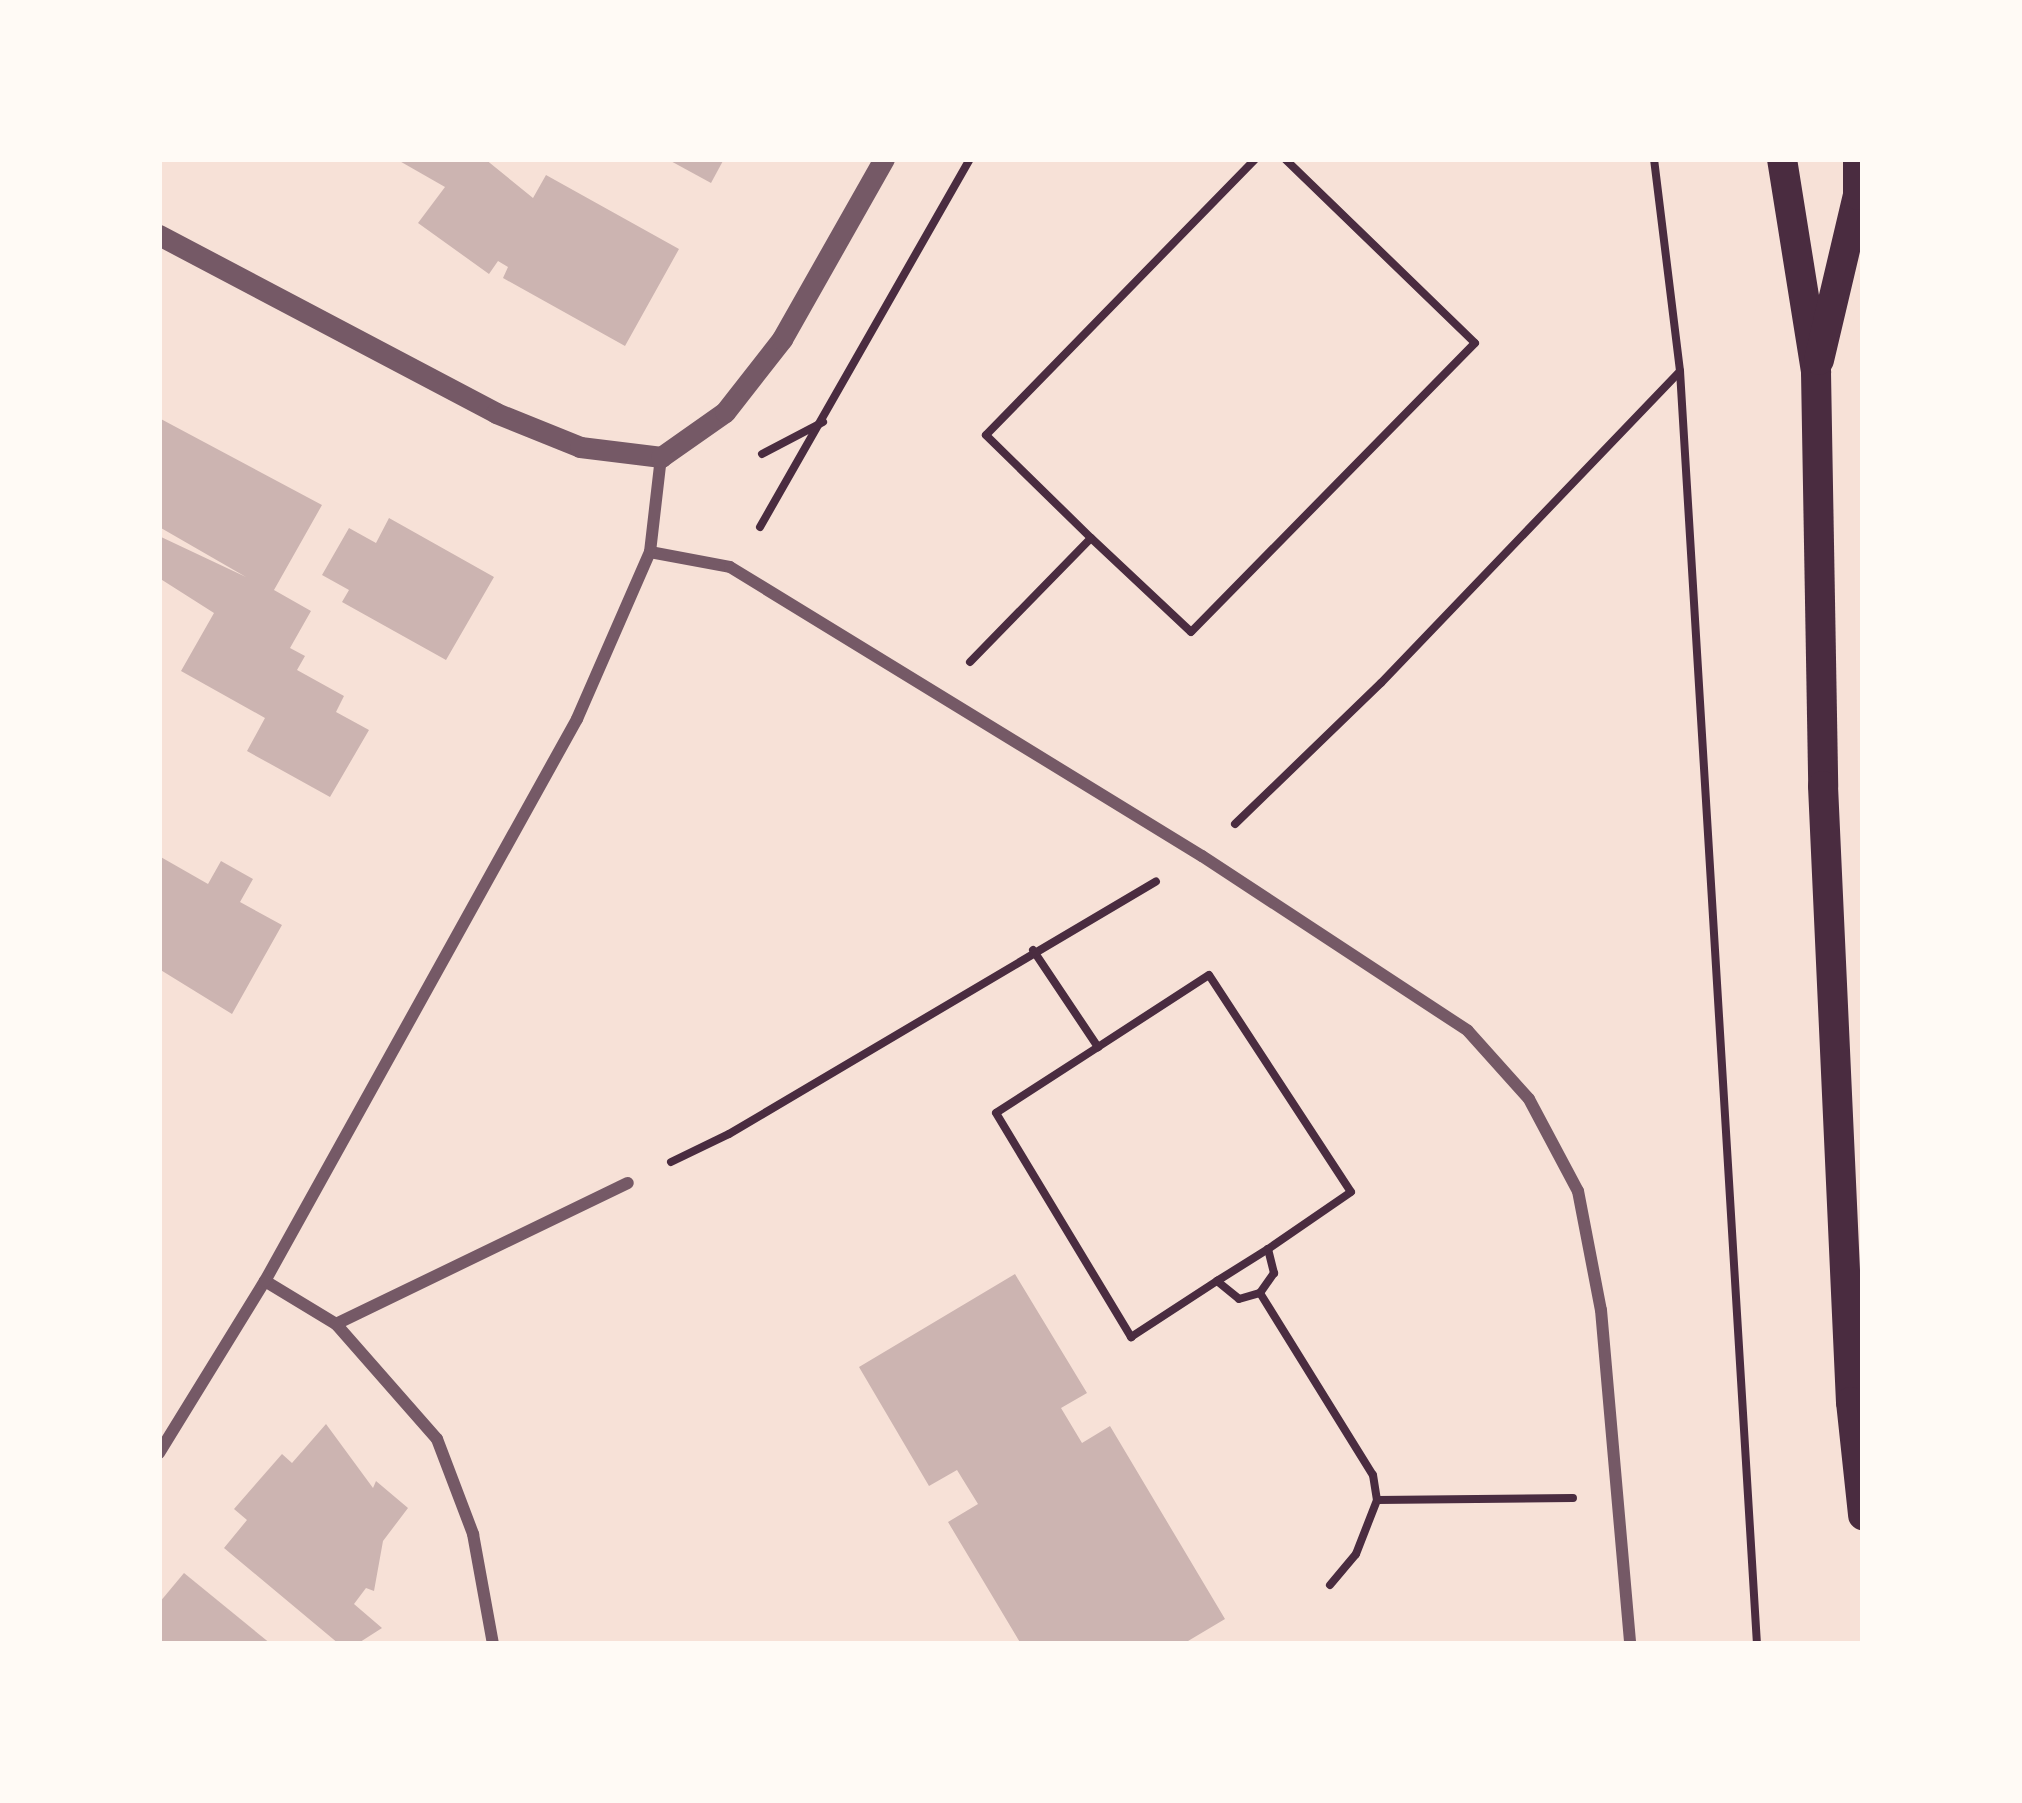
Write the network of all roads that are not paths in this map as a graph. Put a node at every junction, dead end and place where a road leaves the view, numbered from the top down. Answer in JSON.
{"nodes":[{"id":1,"x":884,"y":159,"type":"edge"},
{"id":2,"x":1782,"y":159,"type":"edge"},
{"id":3,"x":1858,"y":159,"type":"edge"},
{"id":4,"x":159,"y":235,"type":"edge"},
{"id":5,"x":1816,"y":372,"type":"junction"},
{"id":6,"x":661,"y":457,"type":"junction"},
{"id":7,"x":650,"y":552,"type":"junction"},
{"id":8,"x":628,"y":1183,"type":"road end"},
{"id":9,"x":266,"y":1281,"type":"junction"},
{"id":10,"x":336,"y":1324,"type":"junction"},
{"id":11,"x":159,"y":1453,"type":"edge"},
{"id":12,"x":1863,"y":1515,"type":"edge"},
{"id":13,"x":493,"y":1644,"type":"edge"},
{"id":14,"x":1630,"y":1644,"type":"edge"}],
"edges":[{"from":1,"to":6,"type":"street"},
{"from":2,"to":5,"type":"main road"},
{"from":3,"to":5,"type":"main road"},
{"from":4,"to":6,"type":"street"},
{"from":5,"to":12,"type":"main road"},
{"from":6,"to":7,"type":"street"},
{"from":7,"to":9,"type":"street"},
{"from":7,"to":14,"type":"street"},
{"from":8,"to":10,"type":"street"},
{"from":9,"to":10,"type":"street"},
{"from":9,"to":11,"type":"street"},
{"from":10,"to":13,"type":"street"}]}
